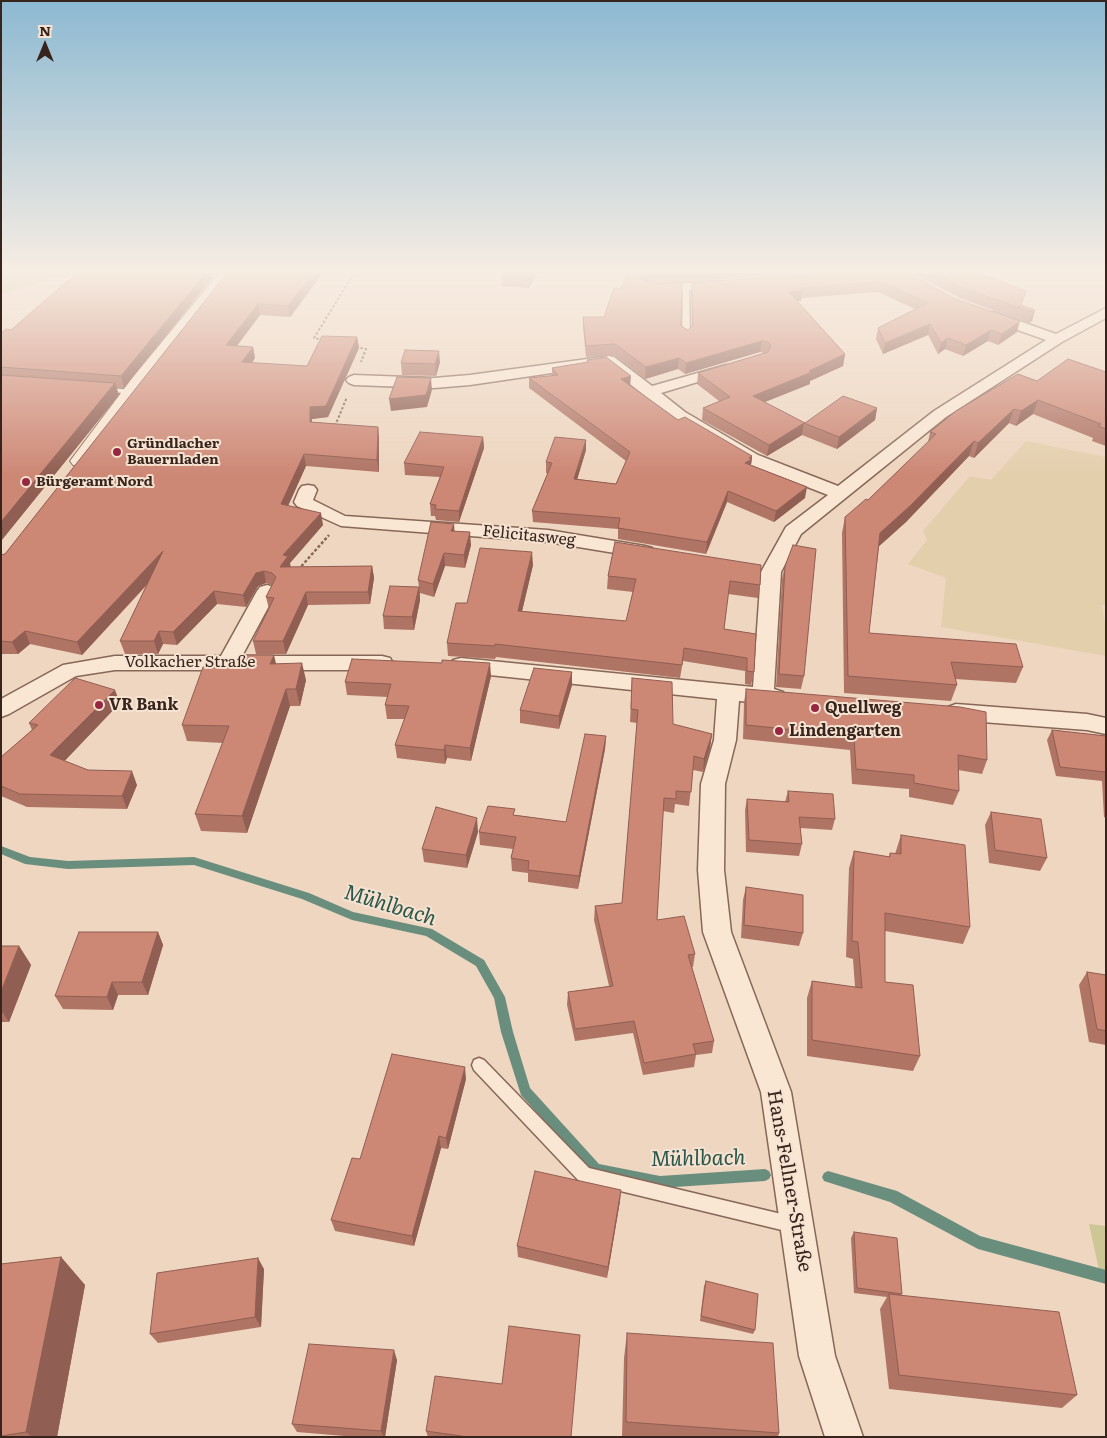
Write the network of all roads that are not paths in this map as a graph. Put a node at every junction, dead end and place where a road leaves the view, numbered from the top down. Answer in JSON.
{"nodes":[{"id":1,"x":173,"y":340,"type":"edge"},
{"id":2,"x":1055,"y":340,"type":"edge"},
{"id":3,"x":742,"y":364,"type":"edge"},
{"id":4,"x":354,"y":380,"type":"dead end"},
{"id":5,"x":94,"y":389,"type":"edge"},
{"id":6,"x":132,"y":392,"type":"junction"},
{"id":7,"x":648,"y":392,"type":"junction"},
{"id":8,"x":70,"y":473,"type":"edge"},
{"id":9,"x":308,"y":490,"type":"dead end"},
{"id":10,"x":839,"y":493,"type":"junction"},
{"id":11,"x":664,"y":555,"type":"edge"},
{"id":12,"x":752,"y":569,"type":"edge"},
{"id":13,"x":771,"y":572,"type":"junction"},
{"id":14,"x":267,"y":591,"type":"edge"},
{"id":15,"x":228,"y":662,"type":"junction"},
{"id":16,"x":401,"y":663,"type":"edge"},
{"id":17,"x":439,"y":664,"type":"edge"},
{"id":18,"x":729,"y":693,"type":"junction"},
{"id":19,"x":763,"y":696,"type":"junction"},
{"id":20,"x":798,"y":699,"type":"edge"},
{"id":21,"x":1,"y":709,"type":"edge"},
{"id":22,"x":932,"y":710,"type":"edge"},
{"id":23,"x":1106,"y":726,"type":"edge"},
{"id":24,"x":478,"y":1065,"type":"dead end"},
{"id":25,"x":798,"y":1226,"type":"junction"},
{"id":26,"x":844,"y":1437,"type":"edge"}],
"edges":[{"from":1,"to":6,"type":"street"},
{"from":2,"to":10,"type":"street"},
{"from":3,"to":7,"type":"street"},
{"from":4,"to":7,"type":"street"},
{"from":5,"to":6,"type":"lane"},
{"from":6,"to":8,"type":"street"},
{"from":7,"to":10,"type":"street"},
{"from":9,"to":11,"type":"street","name":"Felicitasweg"},
{"from":10,"to":13,"type":"street"},
{"from":12,"to":13,"type":"street"},
{"from":13,"to":19,"type":"street"},
{"from":14,"to":15,"type":"street"},
{"from":15,"to":16,"type":"street","name":"Volkacher Straße"},
{"from":15,"to":21,"type":"street","name":"Volkacher Straße"},
{"from":17,"to":18,"type":"street"},
{"from":18,"to":19,"type":"street"},
{"from":18,"to":25,"type":"street","name":"Hans-Fellner-Straße"},
{"from":19,"to":20,"type":"street"},
{"from":22,"to":23,"type":"street"},
{"from":24,"to":25,"type":"lane"},
{"from":25,"to":26,"type":"street","name":"Hans-Fellner-Straße"}]}
